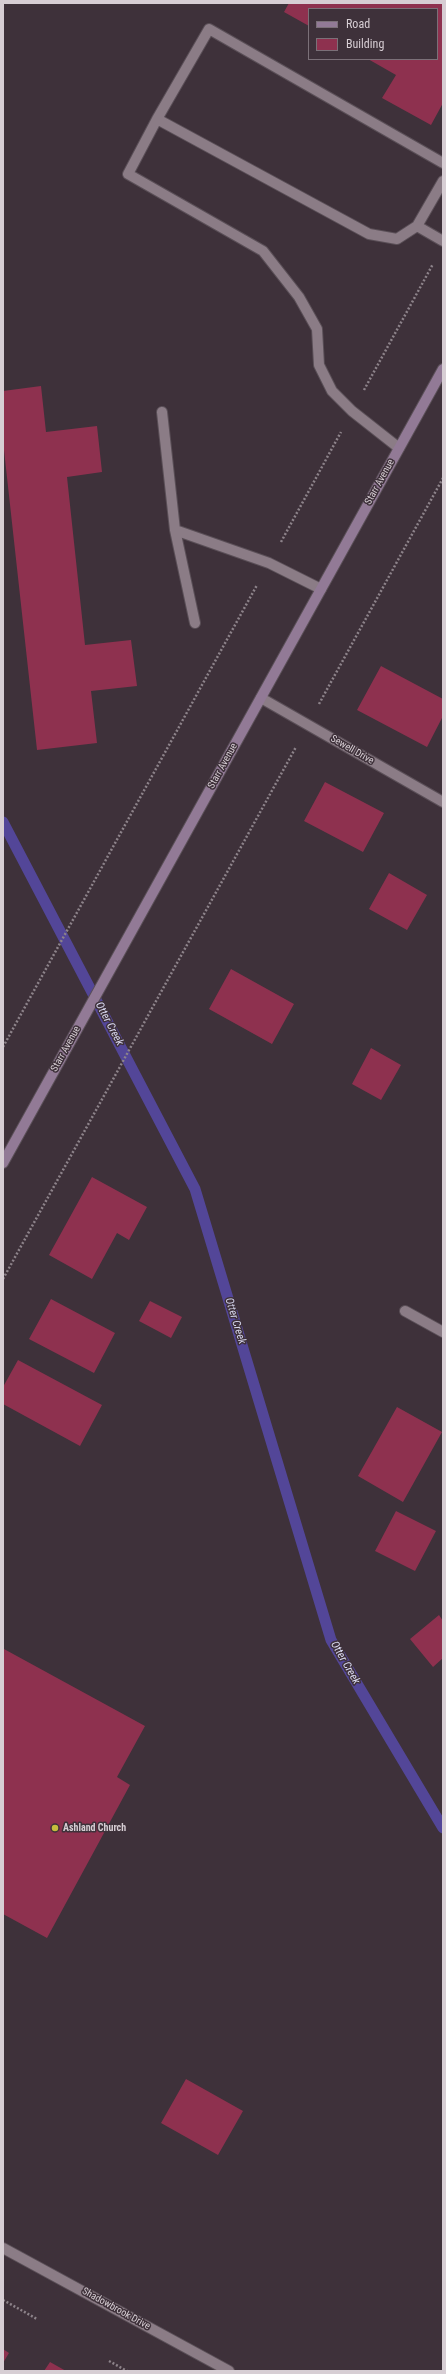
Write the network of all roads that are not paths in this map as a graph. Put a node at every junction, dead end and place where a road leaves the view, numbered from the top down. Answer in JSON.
{"nodes":[{"id":1,"x":157,"y":119,"type":"junction"},
{"id":2,"x":443,"y":163,"type":"edge"},
{"id":3,"x":443,"y":182,"type":"edge"},
{"id":4,"x":417,"y":226,"type":"junction"},
{"id":5,"x":443,"y":241,"type":"edge"},
{"id":6,"x":443,"y":368,"type":"edge"},
{"id":7,"x":162,"y":412,"type":"dead end"},
{"id":8,"x":399,"y":448,"type":"junction"},
{"id":9,"x":175,"y":530,"type":"junction"},
{"id":10,"x":321,"y":589,"type":"junction"},
{"id":11,"x":195,"y":623,"type":"dead end"},
{"id":12,"x":261,"y":698,"type":"junction"},
{"id":13,"x":443,"y":802,"type":"edge"},
{"id":14,"x":3,"y":1163,"type":"edge"},
{"id":15,"x":405,"y":1311,"type":"dead end"},
{"id":16,"x":443,"y":1332,"type":"edge"},
{"id":17,"x":3,"y":2248,"type":"edge"},
{"id":18,"x":229,"y":2371,"type":"edge"}],
"edges":[{"from":1,"to":2,"type":"street"},
{"from":1,"to":4,"type":"street"},
{"from":1,"to":8,"type":"street"},
{"from":3,"to":4,"type":"street"},
{"from":4,"to":5,"type":"street"},
{"from":6,"to":8,"type":"main road","name":"Starr Avenue"},
{"from":7,"to":9,"type":"street"},
{"from":8,"to":10,"type":"main road","name":"Starr Avenue"},
{"from":9,"to":10,"type":"street"},
{"from":9,"to":11,"type":"street"},
{"from":10,"to":12,"type":"main road","name":"Starr Avenue"},
{"from":12,"to":13,"type":"street","name":"Sewell Drive"},
{"from":12,"to":14,"type":"main road","name":"Starr Avenue"},
{"from":15,"to":16,"type":"street"},
{"from":17,"to":18,"type":"street","name":"Shadowbrook Drive"}]}
